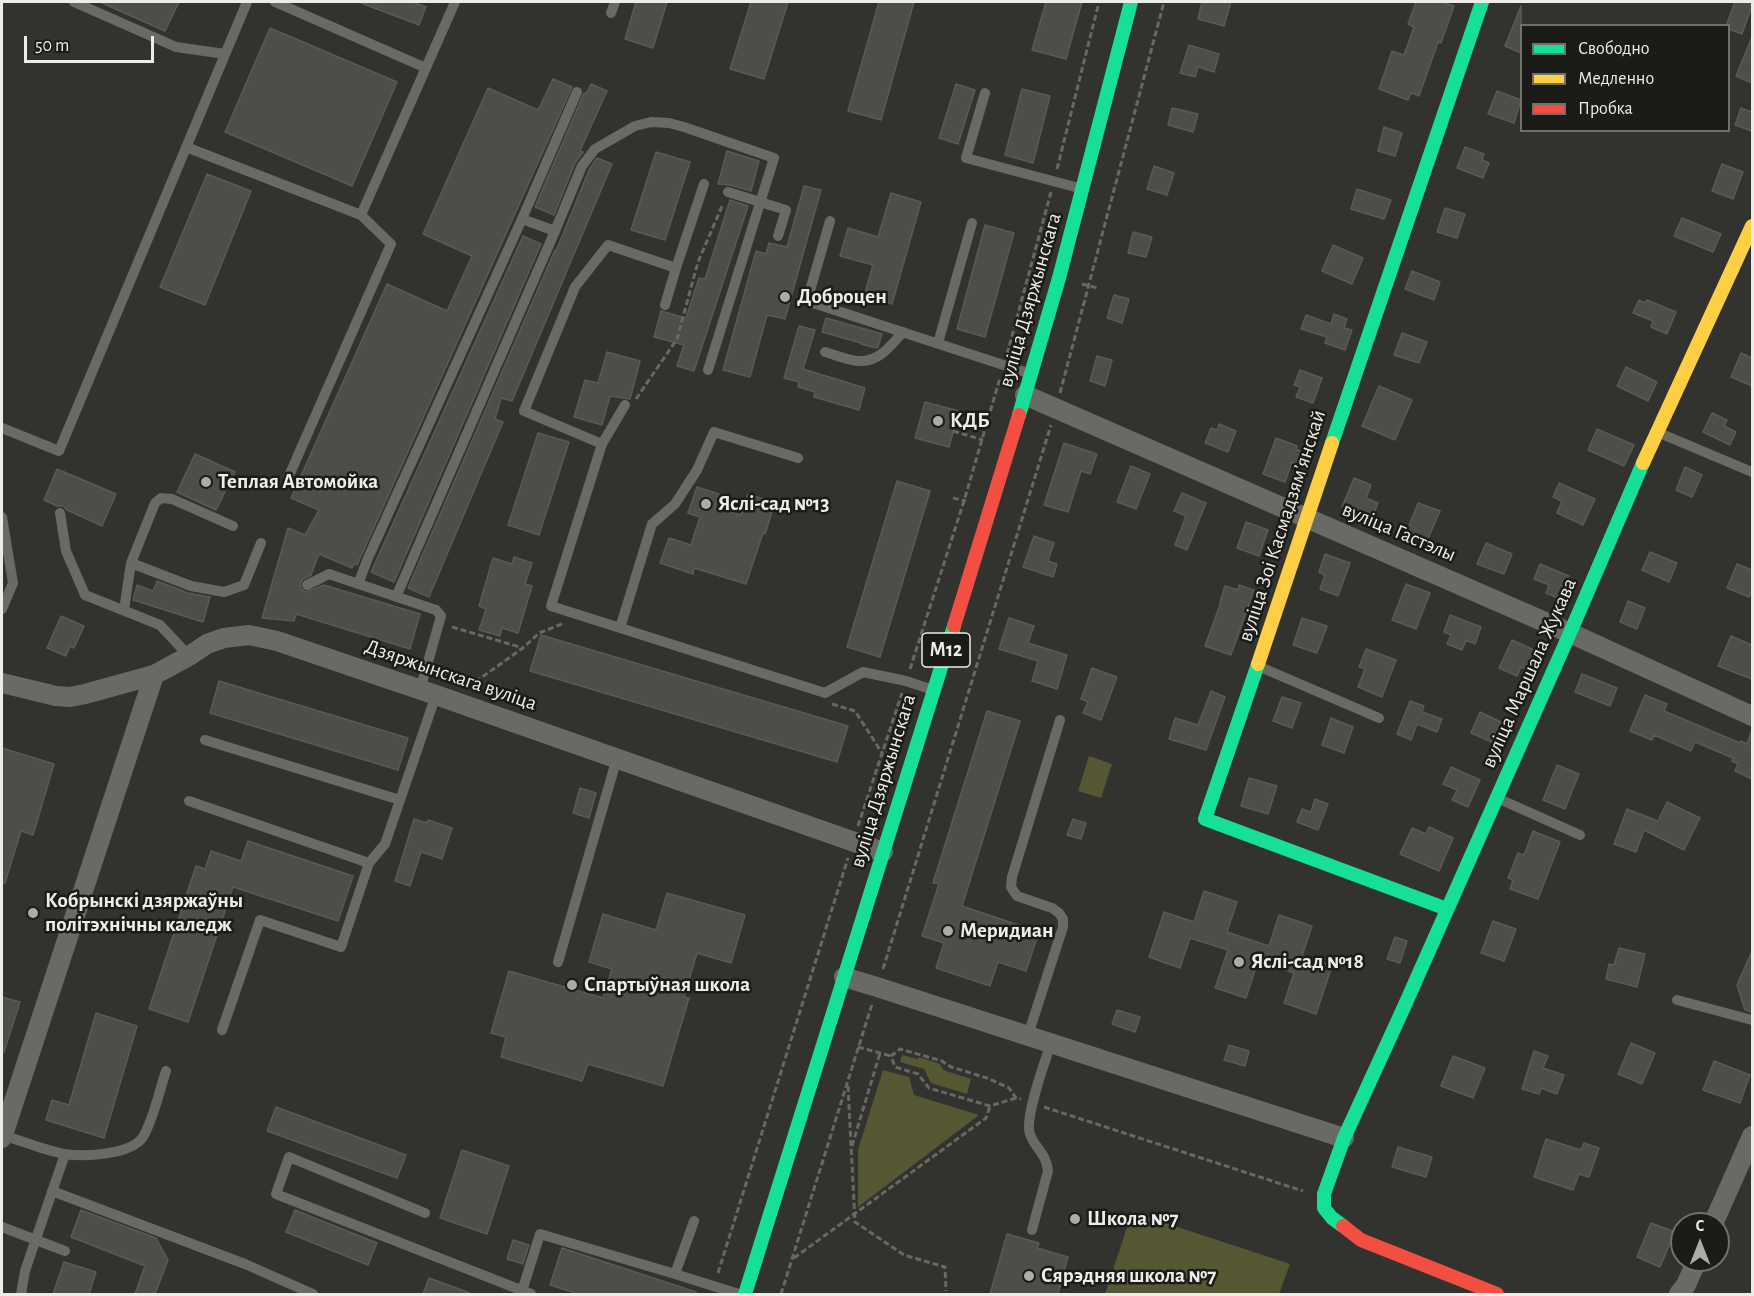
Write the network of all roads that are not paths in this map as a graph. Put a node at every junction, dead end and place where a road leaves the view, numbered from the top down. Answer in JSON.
{"nodes":[{"id":1,"x":74,"y":2,"type":"edge"},
{"id":2,"x":247,"y":2,"type":"edge"},
{"id":3,"x":274,"y":2,"type":"edge"},
{"id":4,"x":455,"y":2,"type":"edge"},
{"id":5,"x":615,"y":2,"type":"edge"},
{"id":6,"x":1131,"y":2,"type":"edge"},
{"id":7,"x":1482,"y":2,"type":"edge"},
{"id":8,"x":611,"y":13,"type":"dead end"},
{"id":9,"x":225,"y":54,"type":"junction"},
{"id":10,"x":426,"y":68,"type":"junction"},
{"id":11,"x":577,"y":92,"type":"dead end"},
{"id":12,"x":985,"y":93,"type":"dead end"},
{"id":13,"x":186,"y":147,"type":"junction"},
{"id":14,"x":704,"y":183,"type":"dead end"},
{"id":15,"x":1082,"y":189,"type":"junction"},
{"id":16,"x":728,"y":192,"type":"road end"},
{"id":17,"x":760,"y":202,"type":"junction"},
{"id":18,"x":362,"y":215,"type":"junction"},
{"id":19,"x":522,"y":219,"type":"junction"},
{"id":20,"x":830,"y":221,"type":"dead end"},
{"id":21,"x":972,"y":223,"type":"dead end"},
{"id":22,"x":1752,"y":226,"type":"edge"},
{"id":23,"x":555,"y":231,"type":"junction"},
{"id":24,"x":778,"y":236,"type":"dead end"},
{"id":25,"x":676,"y":268,"type":"junction"},
{"id":26,"x":665,"y":305,"type":"dead end"},
{"id":27,"x":903,"y":332,"type":"junction"},
{"id":28,"x":938,"y":344,"type":"junction"},
{"id":29,"x":825,"y":352,"type":"dead end"},
{"id":30,"x":708,"y":370,"type":"dead end"},
{"id":31,"x":1031,"y":374,"type":"junction"},
{"id":32,"x":1025,"y":395,"type":"junction"},
{"id":33,"x":625,"y":405,"type":"road end"},
{"id":34,"x":2,"y":428,"type":"edge"},
{"id":35,"x":1657,"y":432,"type":"junction"},
{"id":36,"x":602,"y":444,"type":"junction"},
{"id":37,"x":798,"y":458,"type":"dead end"},
{"id":38,"x":1752,"y":472,"type":"edge"},
{"id":39,"x":288,"y":478,"type":"dead end"},
{"id":40,"x":60,"y":513,"type":"dead end"},
{"id":41,"x":2,"y":517,"type":"edge"},
{"id":42,"x":1306,"y":518,"type":"junction"},
{"id":43,"x":233,"y":526,"type":"dead end"},
{"id":44,"x":261,"y":543,"type":"dead end"},
{"id":45,"x":131,"y":563,"type":"junction"},
{"id":46,"x":358,"y":584,"type":"junction"},
{"id":47,"x":307,"y":585,"type":"dead end"},
{"id":48,"x":396,"y":597,"type":"junction"},
{"id":49,"x":2,"y":609,"type":"edge"},
{"id":50,"x":124,"y":610,"type":"junction"},
{"id":51,"x":621,"y":628,"type":"junction"},
{"id":52,"x":1570,"y":633,"type":"junction"},
{"id":53,"x":189,"y":656,"type":"junction"},
{"id":54,"x":1258,"y":666,"type":"junction"},
{"id":55,"x":154,"y":675,"type":"junction"},
{"id":56,"x":2,"y":683,"type":"edge"},
{"id":57,"x":933,"y":690,"type":"junction"},
{"id":58,"x":435,"y":695,"type":"junction"},
{"id":59,"x":1752,"y":716,"type":"edge"},
{"id":60,"x":1379,"y":718,"type":"dead end"},
{"id":61,"x":1060,"y":720,"type":"dead end"},
{"id":62,"x":205,"y":740,"type":"dead end"},
{"id":63,"x":617,"y":758,"type":"junction"},
{"id":64,"x":1497,"y":798,"type":"junction"},
{"id":65,"x":400,"y":800,"type":"junction"},
{"id":66,"x":189,"y":801,"type":"dead end"},
{"id":67,"x":1580,"y":835,"type":"dead end"},
{"id":68,"x":884,"y":852,"type":"junction"},
{"id":69,"x":369,"y":863,"type":"junction"},
{"id":70,"x":1447,"y":909,"type":"junction"},
{"id":71,"x":558,"y":962,"type":"dead end"},
{"id":72,"x":844,"y":977,"type":"junction"},
{"id":73,"x":1677,"y":1000,"type":"dead end"},
{"id":74,"x":1752,"y":1020,"type":"edge"},
{"id":75,"x":222,"y":1030,"type":"dead end"},
{"id":76,"x":1028,"y":1035,"type":"junction"},
{"id":77,"x":1051,"y":1043,"type":"junction"},
{"id":78,"x":166,"y":1071,"type":"dead end"},
{"id":79,"x":1752,"y":1136,"type":"edge"},
{"id":80,"x":2,"y":1137,"type":"edge"},
{"id":81,"x":1344,"y":1138,"type":"junction"},
{"id":82,"x":65,"y":1154,"type":"junction"},
{"id":83,"x":52,"y":1191,"type":"junction"},
{"id":84,"x":1718,"y":1212,"type":"edge"},
{"id":85,"x":425,"y":1213,"type":"dead end"},
{"id":86,"x":693,"y":1221,"type":"dead end"},
{"id":87,"x":2,"y":1227,"type":"edge"},
{"id":88,"x":1032,"y":1230,"type":"dead end"},
{"id":89,"x":35,"y":1239,"type":"junction"},
{"id":90,"x":65,"y":1251,"type":"dead end"},
{"id":91,"x":1692,"y":1272,"type":"edge"},
{"id":92,"x":675,"y":1274,"type":"junction"},
{"id":93,"x":526,"y":1293,"type":"edge"},
{"id":94,"x":21,"y":1294,"type":"edge"},
{"id":95,"x":313,"y":1294,"type":"edge"},
{"id":96,"x":739,"y":1294,"type":"edge"},
{"id":97,"x":745,"y":1294,"type":"edge"},
{"id":98,"x":1497,"y":1294,"type":"edge"},
{"id":99,"x":1679,"y":1294,"type":"edge"}],
"edges":[{"from":1,"to":9,"type":"lane"},
{"from":2,"to":9,"type":"lane"},
{"from":3,"to":10,"type":"lane"},
{"from":4,"to":10,"type":"lane"},
{"from":5,"to":8,"type":"lane"},
{"from":6,"to":15,"type":"street","name":"вуліца Дзяржынскага","number":"М12"},
{"from":7,"to":42,"type":"street","name":"вуліца Зоі Касмадзямʼянскай"},
{"from":9,"to":13,"type":"lane"},
{"from":10,"to":18,"type":"lane"},
{"from":11,"to":19,"type":"lane"},
{"from":12,"to":15,"type":"lane"},
{"from":13,"to":18,"type":"lane"},
{"from":13,"to":34,"type":"lane"},
{"from":14,"to":25,"type":"lane"},
{"from":15,"to":31,"type":"street","name":"вуліца Дзяржынскага","number":"М12"},
{"from":16,"to":17,"type":"lane"},
{"from":17,"to":23,"type":"lane"},
{"from":17,"to":24,"type":"lane"},
{"from":17,"to":30,"type":"lane"},
{"from":18,"to":39,"type":"lane"},
{"from":19,"to":23,"type":"lane"},
{"from":19,"to":46,"type":"lane"},
{"from":20,"to":27,"type":"lane"},
{"from":21,"to":28,"type":"lane"},
{"from":22,"to":35,"type":"street","name":"вуліца Маршала Жукава"},
{"from":23,"to":48,"type":"lane"},
{"from":25,"to":26,"type":"lane"},
{"from":25,"to":36,"type":"lane"},
{"from":27,"to":28,"type":"lane"},
{"from":27,"to":29,"type":"lane"},
{"from":28,"to":31,"type":"lane"},
{"from":31,"to":32,"type":"street","name":"вуліца Дзяржынскага","number":"М12"},
{"from":32,"to":42,"type":"street","name":"вуліца Гастэлы"},
{"from":32,"to":57,"type":"street","name":"вуліца Дзяржынскага","number":"М12"},
{"from":33,"to":36,"type":"lane"},
{"from":35,"to":38,"type":"lane"},
{"from":35,"to":52,"type":"street","name":"вуліца Маршала Жукава"},
{"from":36,"to":51,"type":"lane"},
{"from":37,"to":51,"type":"lane"},
{"from":40,"to":50,"type":"lane"},
{"from":41,"to":49,"type":"lane"},
{"from":42,"to":52,"type":"street","name":"вуліца Гастэлы"},
{"from":42,"to":54,"type":"street","name":"вуліца Зоі Касмадзямʼянскай"},
{"from":43,"to":45,"type":"lane"},
{"from":44,"to":45,"type":"lane"},
{"from":45,"to":50,"type":"lane"},
{"from":46,"to":47,"type":"lane"},
{"from":46,"to":48,"type":"lane"},
{"from":48,"to":58,"type":"lane"},
{"from":50,"to":53,"type":"lane"},
{"from":51,"to":57,"type":"lane"},
{"from":52,"to":59,"type":"street","name":"вуліца Гастэлы"},
{"from":52,"to":64,"type":"street","name":"вуліца Маршала Жукава"},
{"from":53,"to":55,"type":"street","name":"Дзяржынскага вуліца"},
{"from":53,"to":58,"type":"street","name":"Дзяржынскага вуліца"},
{"from":54,"to":60,"type":"lane"},
{"from":54,"to":70,"type":"street","name":"вуліца Зоі Касмадзямʼянскай"},
{"from":55,"to":56,"type":"street","name":"Дзяржынскага вуліца"},
{"from":55,"to":80,"type":"street"},
{"from":57,"to":68,"type":"street","name":"вуліца Дзяржынскага","number":"М12"},
{"from":58,"to":63,"type":"street","name":"Дзяржынскага вуліца"},
{"from":58,"to":65,"type":"lane"},
{"from":61,"to":76,"type":"lane"},
{"from":62,"to":65,"type":"lane"},
{"from":63,"to":68,"type":"street","name":"Дзяржынскага вуліца"},
{"from":63,"to":71,"type":"lane"},
{"from":64,"to":67,"type":"lane"},
{"from":64,"to":70,"type":"street","name":"вуліца Маршала Жукава"},
{"from":65,"to":69,"type":"lane"},
{"from":66,"to":69,"type":"lane"},
{"from":68,"to":72,"type":"street","name":"вуліца Дзяржынскага","number":"М12"},
{"from":69,"to":75,"type":"lane"},
{"from":70,"to":81,"type":"street","name":"вуліца Маршала Жукава"},
{"from":72,"to":76,"type":"street"},
{"from":72,"to":97,"type":"street","name":"вуліца Дзяржынскага","number":"М12"},
{"from":73,"to":74,"type":"lane"},
{"from":76,"to":77,"type":"street"},
{"from":77,"to":81,"type":"street"},
{"from":77,"to":88,"type":"lane"},
{"from":78,"to":82,"type":"lane"},
{"from":79,"to":84,"type":"street"},
{"from":80,"to":82,"type":"lane"},
{"from":81,"to":98,"type":"street","name":"вуліца Маршала Жукава"},
{"from":82,"to":83,"type":"lane"},
{"from":83,"to":89,"type":"lane"},
{"from":83,"to":95,"type":"lane"},
{"from":85,"to":93,"type":"lane"},
{"from":86,"to":92,"type":"lane"},
{"from":87,"to":89,"type":"lane"},
{"from":89,"to":90,"type":"lane"},
{"from":89,"to":94,"type":"lane"},
{"from":91,"to":99,"type":"street"},
{"from":92,"to":93,"type":"lane"},
{"from":92,"to":96,"type":"lane"}]}
